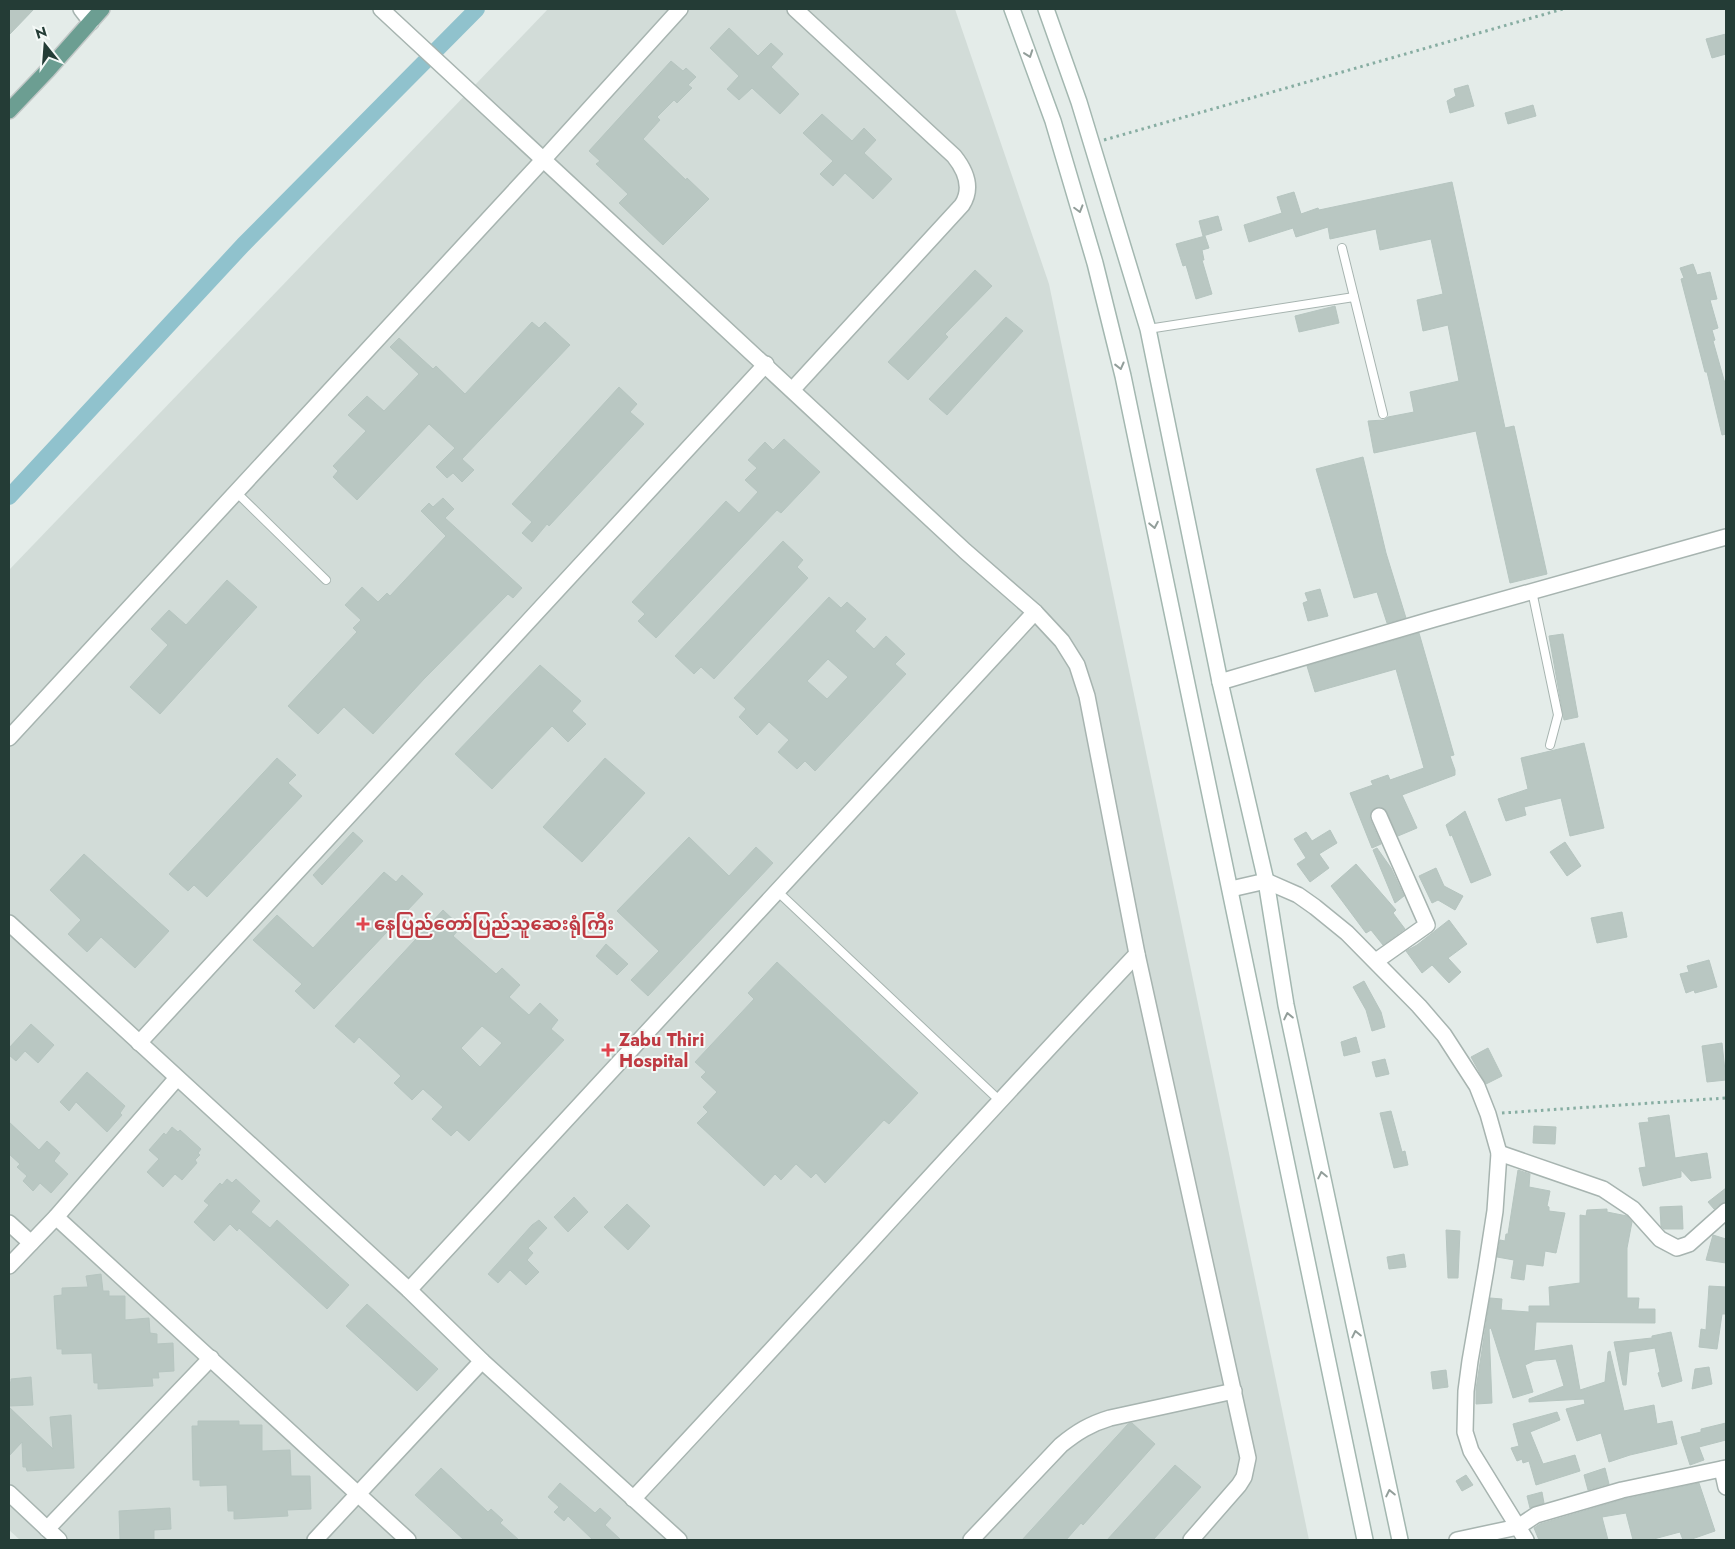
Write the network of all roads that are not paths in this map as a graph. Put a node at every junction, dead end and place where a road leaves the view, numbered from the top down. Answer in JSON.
{"nodes":[{"id":1,"x":81,"y":9,"type":"edge"},
{"id":2,"x":102,"y":9,"type":"edge"},
{"id":3,"x":382,"y":9,"type":"edge"},
{"id":4,"x":680,"y":9,"type":"edge"},
{"id":5,"x":795,"y":9,"type":"edge"},
{"id":6,"x":1012,"y":9,"type":"edge"},
{"id":7,"x":1046,"y":9,"type":"edge"},
{"id":8,"x":91,"y":22,"type":"junction"},
{"id":9,"x":9,"y":111,"type":"edge"},
{"id":10,"x":543,"y":160,"type":"junction"},
{"id":11,"x":1342,"y":248,"type":"dead end"},
{"id":12,"x":1354,"y":297,"type":"junction"},
{"id":13,"x":1148,"y":329,"type":"junction"},
{"id":14,"x":766,"y":364,"type":"junction"},
{"id":15,"x":792,"y":389,"type":"junction"},
{"id":16,"x":1383,"y":414,"type":"dead end"},
{"id":17,"x":236,"y":492,"type":"junction"},
{"id":18,"x":1726,"y":537,"type":"edge"},
{"id":19,"x":326,"y":580,"type":"dead end"},
{"id":20,"x":1532,"y":591,"type":"junction"},
{"id":21,"x":1034,"y":612,"type":"junction"},
{"id":22,"x":1220,"y":682,"type":"junction"},
{"id":23,"x":9,"y":738,"type":"edge"},
{"id":24,"x":1550,"y":745,"type":"dead end"},
{"id":25,"x":1379,"y":816,"type":"dead end"},
{"id":26,"x":1266,"y":881,"type":"junction"},
{"id":27,"x":1230,"y":888,"type":"junction"},
{"id":28,"x":777,"y":891,"type":"junction"},
{"id":29,"x":9,"y":923,"type":"edge"},
{"id":30,"x":1137,"y":954,"type":"junction"},
{"id":31,"x":1376,"y":961,"type":"junction"},
{"id":32,"x":139,"y":1043,"type":"junction"},
{"id":33,"x":177,"y":1078,"type":"junction"},
{"id":34,"x":1000,"y":1101,"type":"junction"},
{"id":35,"x":1499,"y":1153,"type":"junction"},
{"id":36,"x":1726,"y":1211,"type":"edge"},
{"id":37,"x":56,"y":1217,"type":"junction"},
{"id":38,"x":9,"y":1223,"type":"edge"},
{"id":39,"x":31,"y":1243,"type":"junction"},
{"id":40,"x":9,"y":1266,"type":"edge"},
{"id":41,"x":408,"y":1290,"type":"junction"},
{"id":42,"x":210,"y":1358,"type":"junction"},
{"id":43,"x":482,"y":1361,"type":"junction"},
{"id":44,"x":1234,"y":1391,"type":"junction"},
{"id":45,"x":1724,"y":1469,"type":"edge"},
{"id":46,"x":1726,"y":1486,"type":"edge"},
{"id":47,"x":9,"y":1493,"type":"edge"},
{"id":48,"x":359,"y":1494,"type":"junction"},
{"id":49,"x":633,"y":1499,"type":"junction"},
{"id":50,"x":47,"y":1529,"type":"junction"},
{"id":51,"x":1522,"y":1534,"type":"edge"},
{"id":52,"x":59,"y":1540,"type":"edge"},
{"id":53,"x":315,"y":1540,"type":"edge"},
{"id":54,"x":408,"y":1540,"type":"edge"},
{"id":55,"x":679,"y":1540,"type":"edge"},
{"id":56,"x":971,"y":1540,"type":"edge"},
{"id":57,"x":1191,"y":1540,"type":"edge"},
{"id":58,"x":1365,"y":1540,"type":"edge"},
{"id":59,"x":1400,"y":1540,"type":"edge"},
{"id":60,"x":1457,"y":1540,"type":"edge"}],
"edges":[{"from":1,"to":8,"type":"street"},
{"from":2,"to":8,"type":"main road"},
{"from":3,"to":10,"type":"street"},
{"from":4,"to":10,"type":"street"},
{"from":5,"to":15,"type":"street"},
{"from":6,"to":27,"type":"street","one_way":true},
{"from":7,"to":13,"type":"street"},
{"from":8,"to":9,"type":"main road"},
{"from":10,"to":14,"type":"street"},
{"from":10,"to":17,"type":"street"},
{"from":11,"to":12,"type":"lane"},
{"from":12,"to":13,"type":"lane"},
{"from":12,"to":16,"type":"lane"},
{"from":13,"to":22,"type":"street"},
{"from":14,"to":15,"type":"street"},
{"from":14,"to":32,"type":"street"},
{"from":15,"to":21,"type":"street"},
{"from":17,"to":19,"type":"lane"},
{"from":17,"to":23,"type":"street"},
{"from":18,"to":20,"type":"street"},
{"from":20,"to":22,"type":"street"},
{"from":20,"to":24,"type":"lane"},
{"from":21,"to":28,"type":"street"},
{"from":21,"to":30,"type":"street"},
{"from":22,"to":26,"type":"street"},
{"from":25,"to":31,"type":"street"},
{"from":26,"to":27,"type":"street"},
{"from":26,"to":31,"type":"street"},
{"from":59,"to":26,"type":"street","one_way":true},
{"from":27,"to":58,"type":"street"},
{"from":28,"to":34,"type":"lane"},
{"from":28,"to":41,"type":"street"},
{"from":29,"to":32,"type":"street"},
{"from":30,"to":34,"type":"street"},
{"from":30,"to":44,"type":"street"},
{"from":31,"to":35,"type":"street"},
{"from":32,"to":33,"type":"street"},
{"from":33,"to":37,"type":"street"},
{"from":33,"to":41,"type":"street"},
{"from":34,"to":49,"type":"street"},
{"from":35,"to":36,"type":"street"},
{"from":35,"to":51,"type":"street"},
{"from":37,"to":39,"type":"street"},
{"from":37,"to":42,"type":"street"},
{"from":38,"to":39,"type":"street"},
{"from":39,"to":40,"type":"street"},
{"from":41,"to":43,"type":"street"},
{"from":42,"to":48,"type":"street"},
{"from":42,"to":50,"type":"street"},
{"from":43,"to":48,"type":"street"},
{"from":43,"to":49,"type":"street"},
{"from":44,"to":56,"type":"street"},
{"from":44,"to":57,"type":"street"},
{"from":45,"to":46,"type":"street"},
{"from":45,"to":51,"type":"street"},
{"from":47,"to":50,"type":"street"},
{"from":48,"to":53,"type":"street"},
{"from":48,"to":54,"type":"street"},
{"from":49,"to":55,"type":"street"},
{"from":50,"to":52,"type":"street"},
{"from":51,"to":60,"type":"street"}]}
